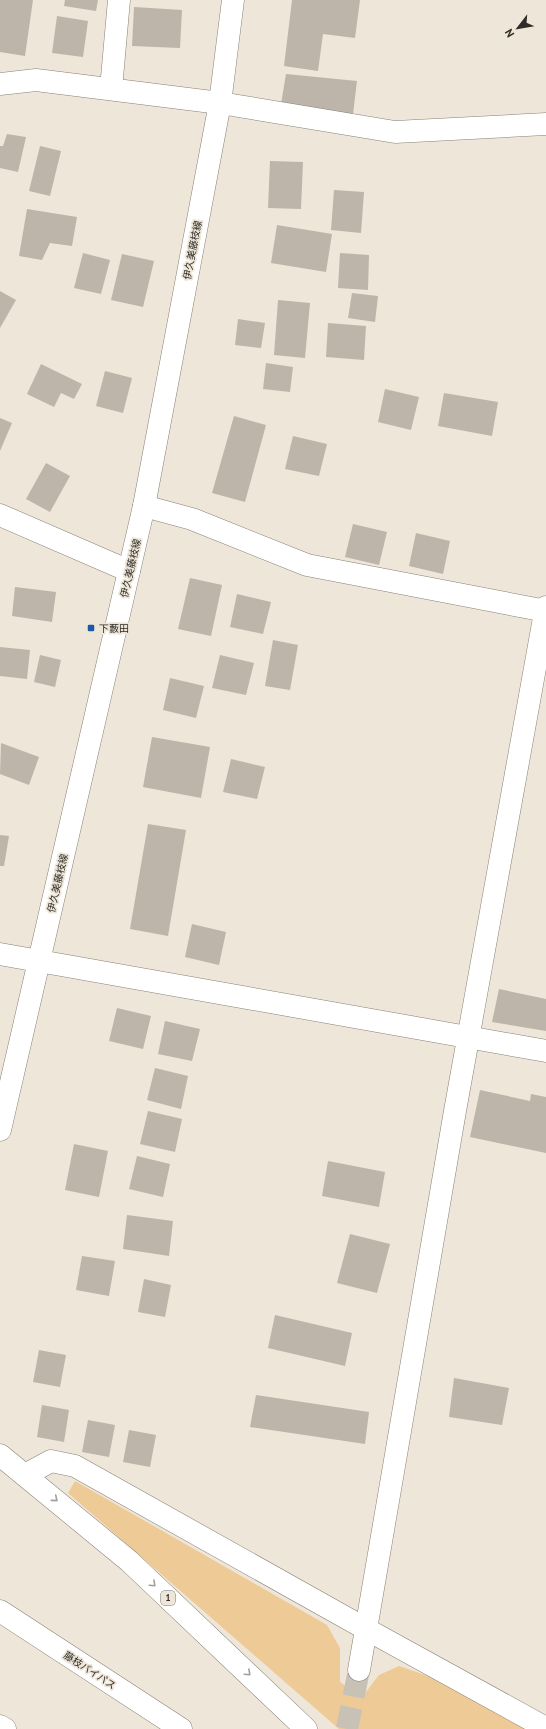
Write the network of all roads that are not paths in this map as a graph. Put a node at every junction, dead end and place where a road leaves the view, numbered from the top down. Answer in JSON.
{"nodes":[{"id":1,"x":119,"y":0,"type":"edge"},
{"id":2,"x":233,"y":0,"type":"edge"},
{"id":3,"x":0,"y":84,"type":"edge"},
{"id":4,"x":111,"y":89,"type":"junction"},
{"id":5,"x":220,"y":102,"type":"junction"},
{"id":6,"x":546,"y":124,"type":"edge"},
{"id":7,"x":144,"y":506,"type":"junction"},
{"id":8,"x":0,"y":515,"type":"edge"},
{"id":9,"x":129,"y":571,"type":"junction"},
{"id":10,"x":546,"y":610,"type":"edge"},
{"id":11,"x":0,"y":954,"type":"edge"},
{"id":12,"x":39,"y":961,"type":"junction"},
{"id":13,"x":468,"y":1038,"type":"junction"},
{"id":14,"x":546,"y":1051,"type":"edge"},
{"id":15,"x":0,"y":1130,"type":"edge"},
{"id":16,"x":0,"y":1455,"type":"edge"},
{"id":17,"x":24,"y":1474,"type":"junction"},
{"id":18,"x":0,"y":1611,"type":"edge"},
{"id":19,"x":366,"y":1629,"type":"junction"},
{"id":20,"x":359,"y":1670,"type":"tunnel mouth"},
{"id":21,"x":0,"y":1726,"type":"edge"},
{"id":22,"x":546,"y":1728,"type":"edge"},
{"id":23,"x":5,"y":1729,"type":"edge"},
{"id":24,"x":181,"y":1729,"type":"edge"},
{"id":25,"x":306,"y":1729,"type":"edge"}],
"edges":[{"from":1,"to":4,"type":"main road"},
{"from":2,"to":5,"type":"main road","name":"伊久美藤枝線"},
{"from":3,"to":4,"type":"main road"},
{"from":4,"to":5,"type":"main road"},
{"from":5,"to":6,"type":"main road"},
{"from":5,"to":7,"type":"main road","name":"伊久美藤枝線"},
{"from":7,"to":9,"type":"main road","name":"伊久美藤枝線"},
{"from":7,"to":10,"type":"main road"},
{"from":8,"to":9,"type":"main road"},
{"from":9,"to":12,"type":"main road","name":"伊久美藤枝線"},
{"from":10,"to":13,"type":"main road"},
{"from":11,"to":12,"type":"main road"},
{"from":12,"to":13,"type":"main road"},
{"from":12,"to":15,"type":"main road","name":"伊久美藤枝線"},
{"from":13,"to":14,"type":"main road"},
{"from":13,"to":19,"type":"main road"},
{"from":16,"to":17,"type":"main road","number":"1"},
{"from":17,"to":19,"type":"main road"},
{"from":17,"to":25,"type":"main road","number":"1","one_way":true},
{"from":18,"to":24,"type":"main road","name":"藤枝バイパス"},
{"from":19,"to":20,"type":"main road"},
{"from":19,"to":22,"type":"main road"},
{"from":21,"to":23,"type":"main road"}]}
